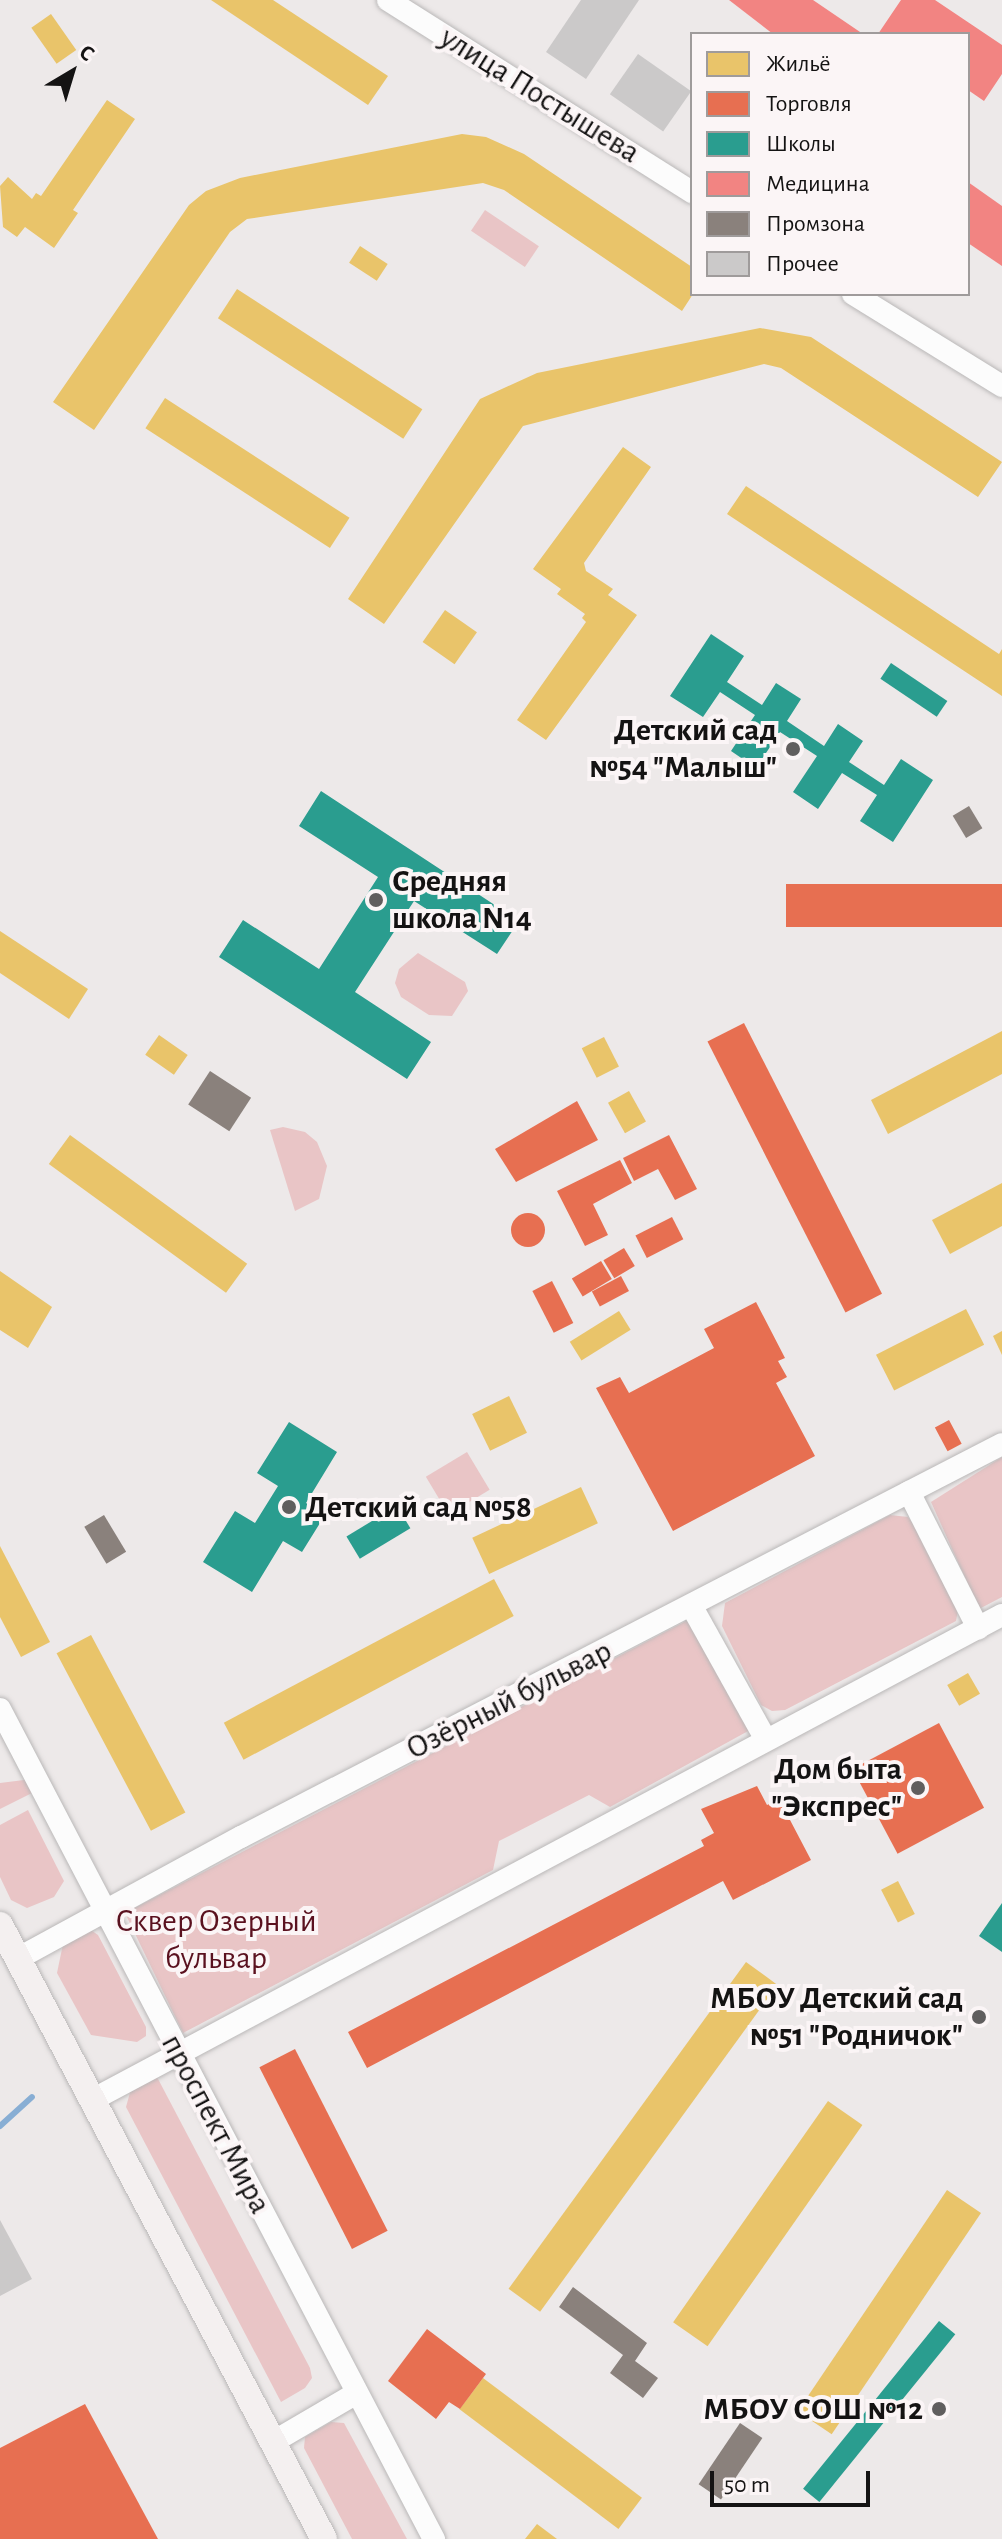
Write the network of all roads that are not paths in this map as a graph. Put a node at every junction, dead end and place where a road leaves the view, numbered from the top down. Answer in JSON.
{"nodes":[{"id":1,"x":388,"y":0,"type":"edge"},
{"id":2,"x":690,"y":191,"type":"edge"},
{"id":3,"x":856,"y":296,"type":"edge"},
{"id":4,"x":1002,"y":386,"type":"edge"},
{"id":5,"x":1002,"y":1444,"type":"edge"},
{"id":6,"x":909,"y":1492,"type":"junction"},
{"id":7,"x":692,"y":1607,"type":"junction"},
{"id":8,"x":1002,"y":1615,"type":"edge"},
{"id":9,"x":978,"y":1628,"type":"junction"},
{"id":10,"x":0,"y":1709,"type":"edge"},
{"id":11,"x":766,"y":1740,"type":"junction"},
{"id":12,"x":106,"y":1909,"type":"junction"},
{"id":13,"x":0,"y":1925,"type":"edge"},
{"id":14,"x":17,"y":1959,"type":"junction"},
{"id":15,"x":179,"y":2053,"type":"junction"},
{"id":16,"x":92,"y":2100,"type":"junction"},
{"id":17,"x":357,"y":2393,"type":"junction"},
{"id":18,"x":273,"y":2442,"type":"junction"},
{"id":19,"x":324,"y":2539,"type":"edge"},
{"id":20,"x":434,"y":2539,"type":"edge"}],
"edges":[{"from":1,"to":2,"type":"street","name":"улица Постышева"},
{"from":3,"to":4,"type":"street"},
{"from":5,"to":6,"type":"street","name":"Озёрный бульвар"},
{"from":6,"to":7,"type":"street","name":"Озёрный бульвар"},
{"from":6,"to":9,"type":"street"},
{"from":7,"to":11,"type":"street"},
{"from":7,"to":12,"type":"street","name":"Озёрный бульвар"},
{"from":8,"to":9,"type":"street"},
{"from":9,"to":11,"type":"street"},
{"from":10,"to":12,"type":"street","name":"проспект Мира"},
{"from":11,"to":15,"type":"street"},
{"from":12,"to":14,"type":"street","name":"Озёрный бульвар"},
{"from":12,"to":15,"type":"street","name":"проспект Мира"},
{"from":13,"to":14,"type":"main road"},
{"from":14,"to":16,"type":"main road"},
{"from":15,"to":16,"type":"street"},
{"from":15,"to":17,"type":"street","name":"проспект Мира"},
{"from":16,"to":18,"type":"main road"},
{"from":17,"to":18,"type":"street"},
{"from":17,"to":20,"type":"street","name":"проспект Мира"},
{"from":18,"to":19,"type":"main road"}]}
